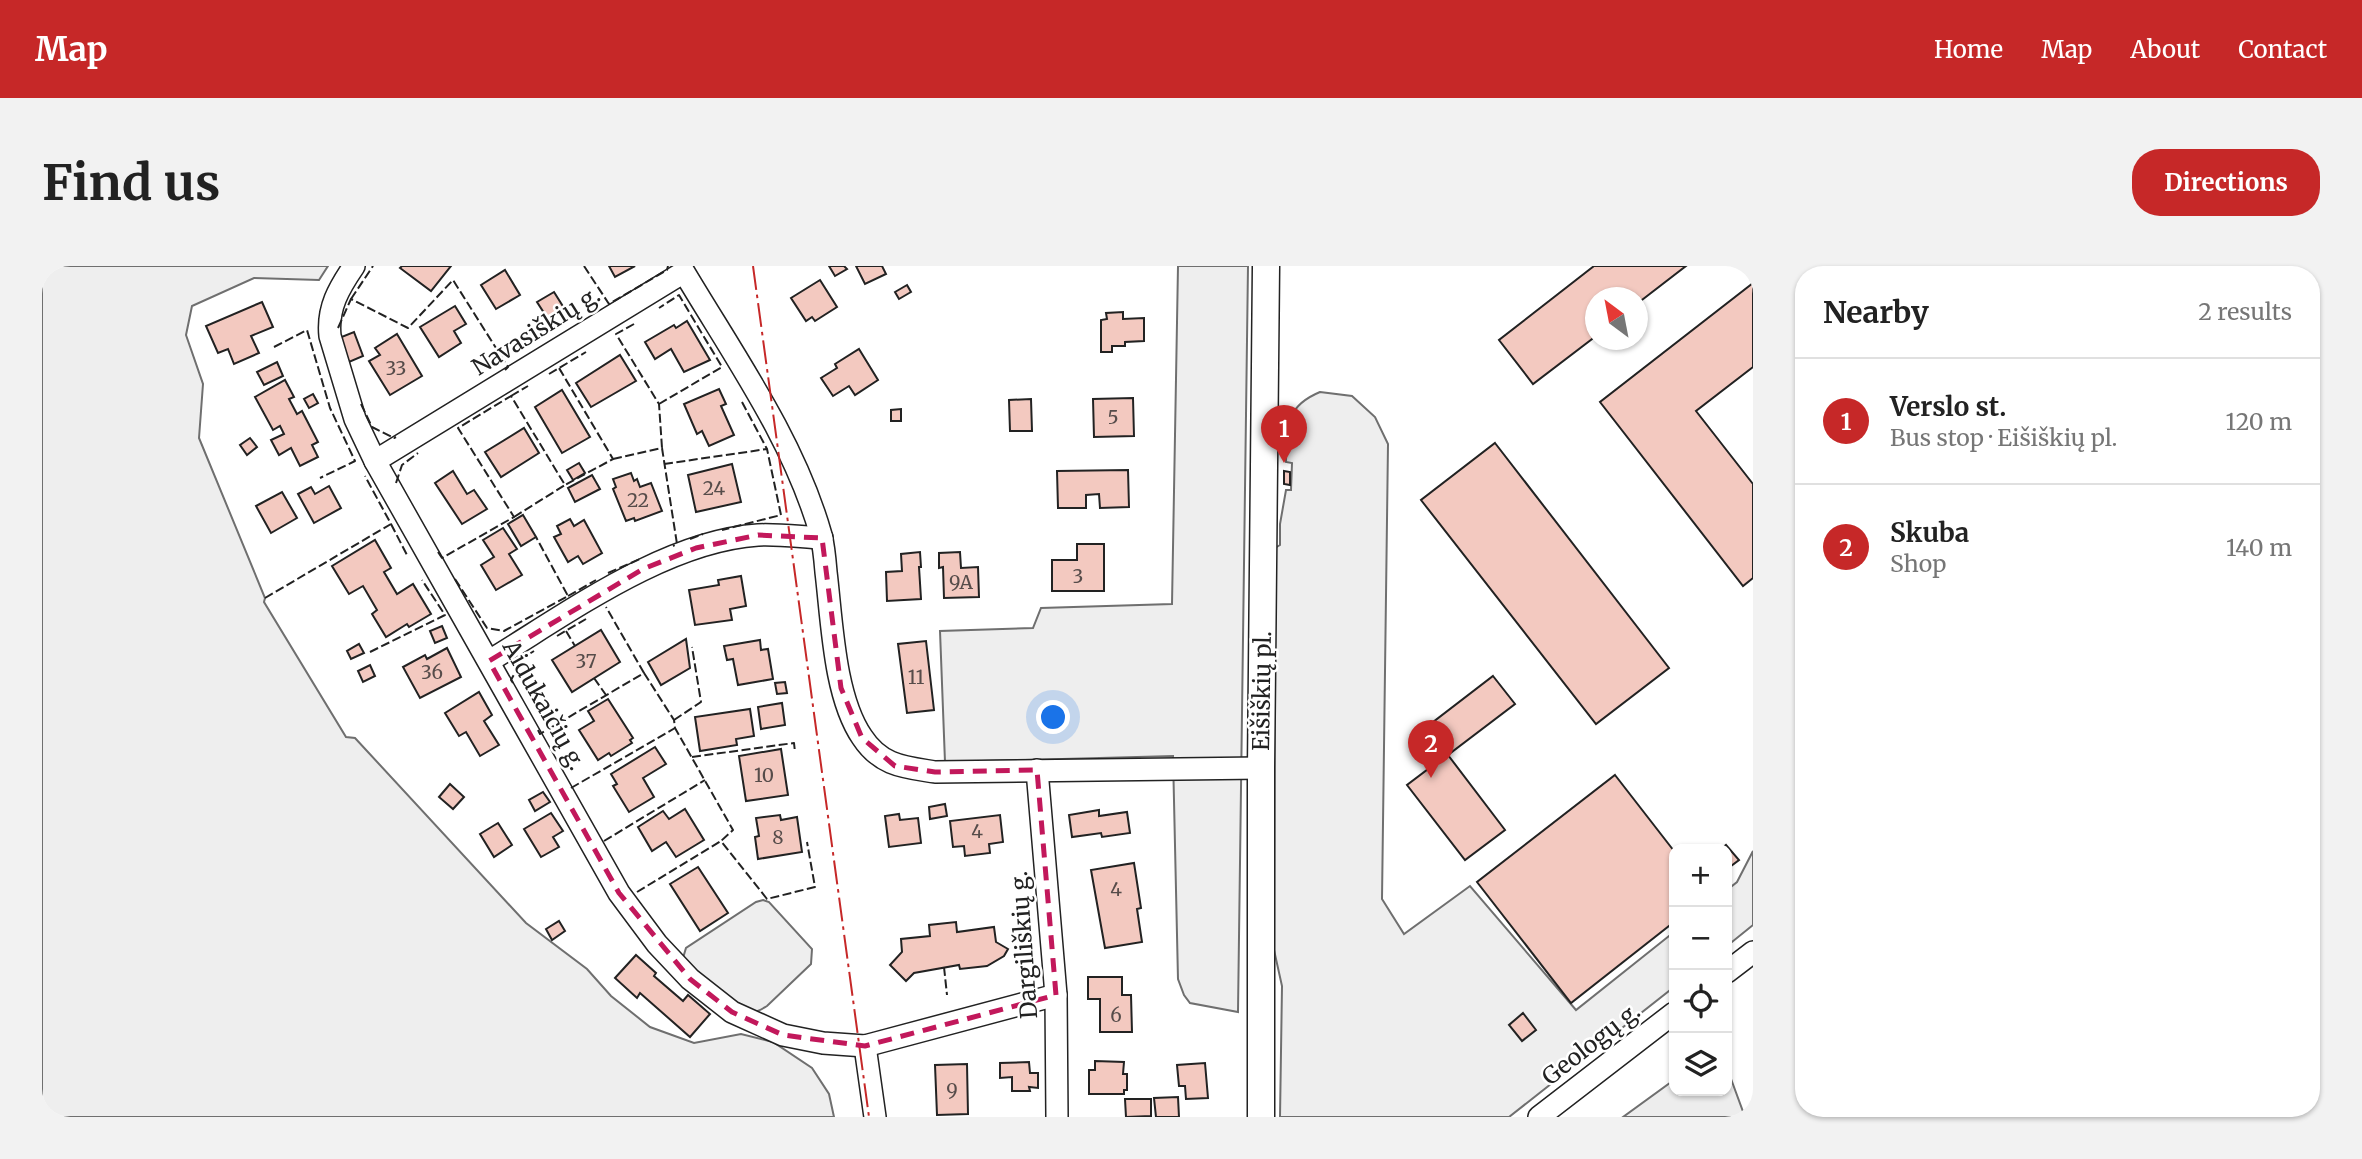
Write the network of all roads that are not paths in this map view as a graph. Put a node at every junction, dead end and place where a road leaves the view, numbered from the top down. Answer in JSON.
{"nodes":[{"id":1,"x":354,"y":266,"type":"edge"},
{"id":2,"x":1266,"y":266,"type":"edge"},
{"id":3,"x":684,"y":269,"type":"edge"},
{"id":4,"x":374,"y":461,"type":"junction"},
{"id":5,"x":822,"y":538,"type":"junction"},
{"id":6,"x":489,"y":661,"type":"junction"},
{"id":7,"x":1261,"y":768,"type":"junction"},
{"id":8,"x":1037,"y":770,"type":"junction"},
{"id":9,"x":1753,"y":952,"type":"edge"},
{"id":10,"x":1730,"y":970,"type":"edge"},
{"id":11,"x":1056,"y":995,"type":"junction"},
{"id":12,"x":1669,"y":1017,"type":"edge"},
{"id":13,"x":865,"y":1046,"type":"junction"},
{"id":14,"x":875,"y":1117,"type":"edge"},
{"id":15,"x":1057,"y":1117,"type":"edge"},
{"id":16,"x":1261,"y":1117,"type":"edge"},
{"id":17,"x":1539,"y":1117,"type":"edge"}],
"edges":[{"from":1,"to":4,"type":"street","name":"Aidukaičių g."},
{"from":2,"to":7,"type":"main road","name":"Eišiškių pl."},
{"from":3,"to":4,"type":"street","name":"Navasiškių g."},
{"from":3,"to":5,"type":"street","name":"Navasiškių g."},
{"from":4,"to":6,"type":"street","name":"Aidukaičių g."},
{"from":5,"to":6,"type":"street"},
{"from":5,"to":8,"type":"street","name":"Navasiškių g."},
{"from":6,"to":13,"type":"street","name":"Aidukaičių g."},
{"from":7,"to":8,"type":"street","name":"Navasiškių g."},
{"from":7,"to":16,"type":"main road","name":"Eišiškių pl."},
{"from":8,"to":11,"type":"street","name":"Dargiliškių g."},
{"from":9,"to":10,"type":"street"},
{"from":11,"to":13,"type":"street","name":"Aidukaičių g."},
{"from":11,"to":15,"type":"street","name":"Dargiliškių g."},
{"from":12,"to":17,"type":"street","name":"Geologų g."},
{"from":13,"to":14,"type":"street"}]}
